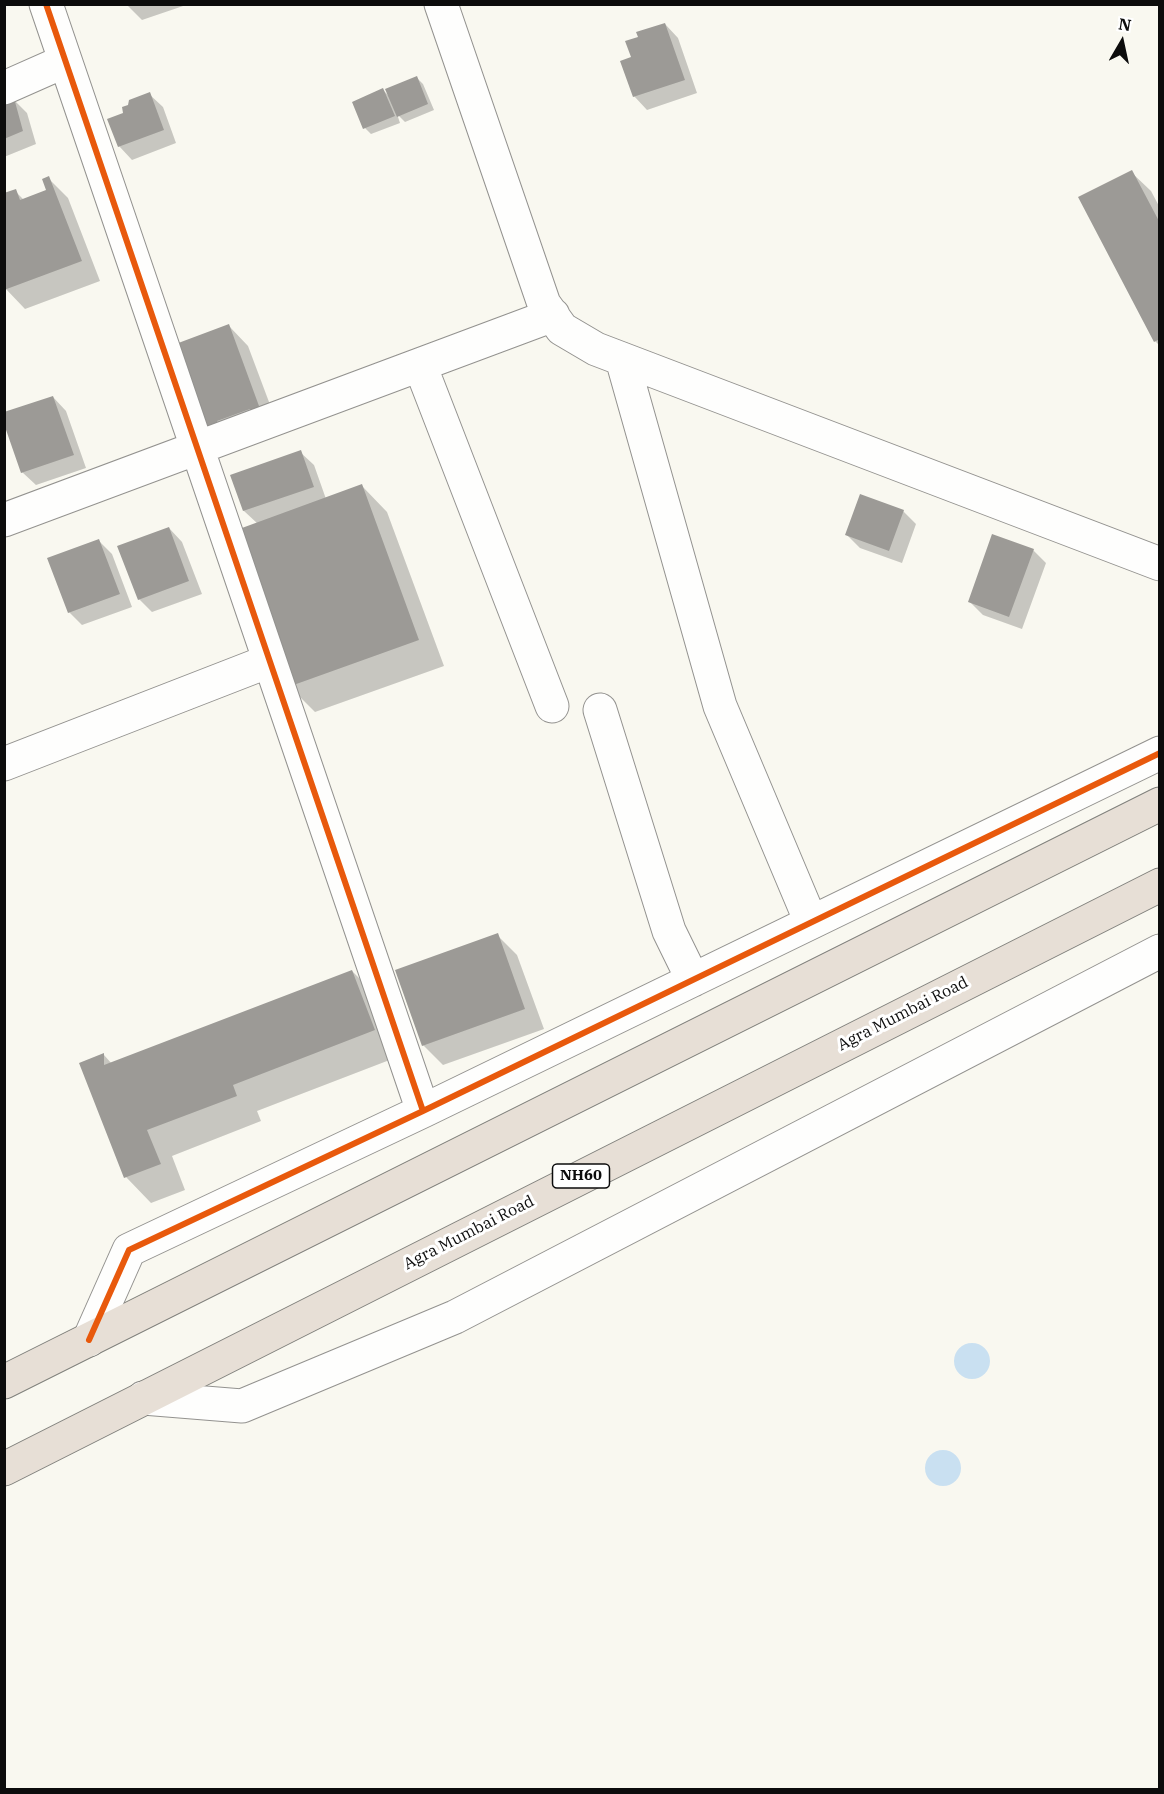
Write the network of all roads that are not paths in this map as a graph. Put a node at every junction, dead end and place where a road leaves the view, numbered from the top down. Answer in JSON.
{"nodes":[{"id":1,"x":46,"y":4,"type":"edge"},
{"id":2,"x":441,"y":4,"type":"edge"},
{"id":3,"x":65,"y":61,"type":"junction"},
{"id":4,"x":4,"y":88,"type":"edge"},
{"id":5,"x":553,"y":315,"type":"junction"},
{"id":6,"x":622,"y":359,"type":"junction"},
{"id":7,"x":420,"y":365,"type":"junction"},
{"id":8,"x":197,"y":448,"type":"junction"},
{"id":9,"x":4,"y":520,"type":"edge"},
{"id":10,"x":1160,"y":564,"type":"edge"},
{"id":11,"x":269,"y":661,"type":"junction"},
{"id":12,"x":552,"y":706,"type":"dead end"},
{"id":13,"x":600,"y":710,"type":"dead end"},
{"id":14,"x":1160,"y":753,"type":"edge"},
{"id":15,"x":4,"y":764,"type":"edge"},
{"id":16,"x":1160,"y":804,"type":"edge"},
{"id":17,"x":1160,"y":885,"type":"edge"},
{"id":18,"x":811,"y":922,"type":"junction"},
{"id":19,"x":1160,"y":951,"type":"edge"},
{"id":20,"x":693,"y":980,"type":"junction"},
{"id":21,"x":423,"y":1111,"type":"junction"},
{"id":22,"x":89,"y":1340,"type":"junction"},
{"id":23,"x":4,"y":1382,"type":"edge"},
{"id":24,"x":142,"y":1398,"type":"junction"},
{"id":25,"x":4,"y":1469,"type":"edge"}],
"edges":[{"from":1,"to":3,"type":"street"},
{"from":2,"to":5,"type":"street"},
{"from":3,"to":4,"type":"street"},
{"from":3,"to":8,"type":"street"},
{"from":5,"to":6,"type":"street"},
{"from":5,"to":7,"type":"street"},
{"from":6,"to":10,"type":"street"},
{"from":6,"to":18,"type":"street"},
{"from":7,"to":8,"type":"street"},
{"from":7,"to":12,"type":"street"},
{"from":8,"to":9,"type":"street"},
{"from":8,"to":11,"type":"street"},
{"from":11,"to":15,"type":"street"},
{"from":11,"to":21,"type":"street"},
{"from":13,"to":20,"type":"street"},
{"from":14,"to":18,"type":"street"},
{"from":16,"to":22,"type":"highway"},
{"from":17,"to":24,"type":"highway","name":"Agra Mumbai Road","number":"NH60"},
{"from":18,"to":20,"type":"street"},
{"from":19,"to":24,"type":"street"},
{"from":20,"to":21,"type":"street"},
{"from":21,"to":22,"type":"street"},
{"from":22,"to":23,"type":"highway"},
{"from":24,"to":25,"type":"highway","name":"Agra Mumbai Road","number":"NH60"}]}
